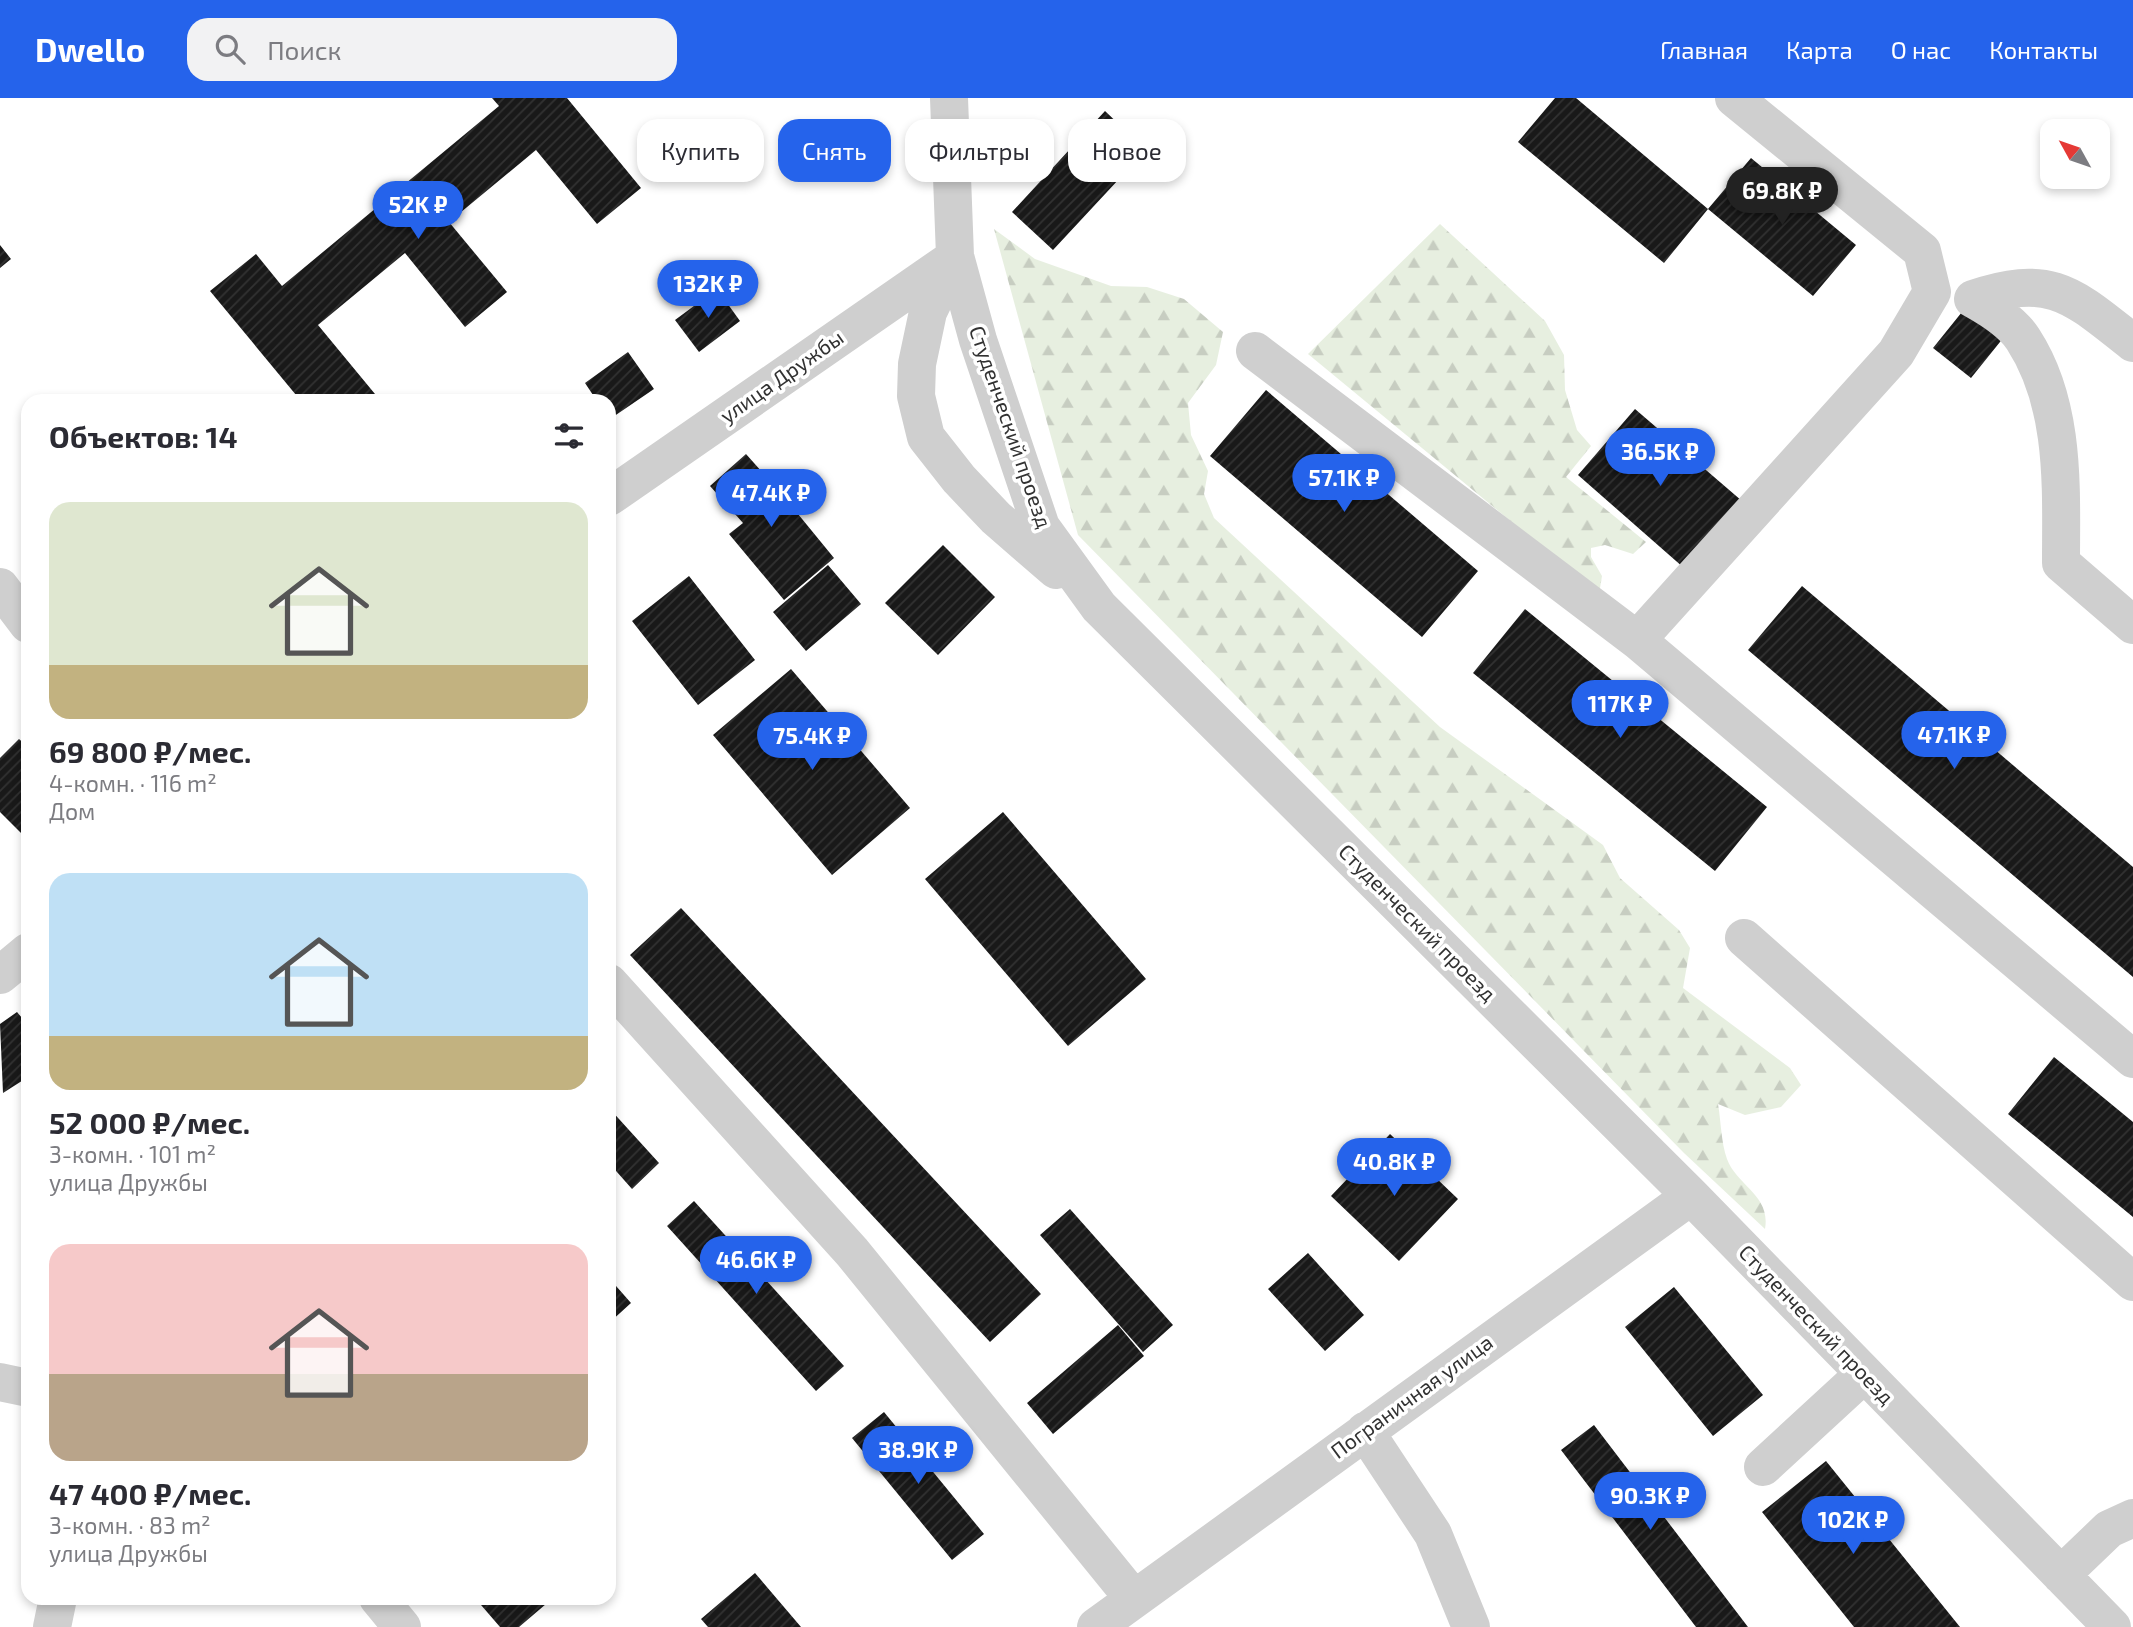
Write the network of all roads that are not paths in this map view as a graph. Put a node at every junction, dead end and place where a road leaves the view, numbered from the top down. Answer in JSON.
{"nodes":[{"id":1,"x":949,"y":98,"type":"edge"},
{"id":2,"x":1734,"y":98,"type":"edge"},
{"id":3,"x":956,"y":256,"type":"junction"},
{"id":4,"x":1973,"y":299,"type":"junction"},
{"id":5,"x":1921,"y":310,"type":"junction"},
{"id":6,"x":2133,"y":343,"type":"edge"},
{"id":7,"x":1255,"y":351,"type":"dead end"},
{"id":8,"x":616,"y":492,"type":"edge"},
{"id":9,"x":0,"y":587,"type":"edge"},
{"id":10,"x":1099,"y":607,"type":"junction"},
{"id":11,"x":21,"y":615,"type":"edge"},
{"id":12,"x":2133,"y":625,"type":"edge"},
{"id":13,"x":1637,"y":640,"type":"junction"},
{"id":14,"x":1744,"y":938,"type":"dead end"},
{"id":15,"x":21,"y":958,"type":"edge"},
{"id":16,"x":0,"y":975,"type":"edge"},
{"id":17,"x":616,"y":991,"type":"edge"},
{"id":18,"x":2133,"y":1059,"type":"edge"},
{"id":19,"x":1691,"y":1196,"type":"junction"},
{"id":20,"x":2133,"y":1282,"type":"edge"},
{"id":21,"x":1864,"y":1374,"type":"junction"},
{"id":22,"x":0,"y":1382,"type":"edge"},
{"id":23,"x":21,"y":1386,"type":"edge"},
{"id":24,"x":1365,"y":1431,"type":"junction"},
{"id":25,"x":1763,"y":1466,"type":"dead end"},
{"id":26,"x":2133,"y":1518,"type":"edge"},
{"id":27,"x":2061,"y":1575,"type":"junction"},
{"id":28,"x":1134,"y":1599,"type":"junction"},
{"id":29,"x":57,"y":1605,"type":"edge"},
{"id":30,"x":384,"y":1605,"type":"edge"},
{"id":31,"x":52,"y":1627,"type":"edge"},
{"id":32,"x":402,"y":1627,"type":"edge"},
{"id":33,"x":1096,"y":1627,"type":"edge"},
{"id":34,"x":1471,"y":1627,"type":"edge"},
{"id":35,"x":2112,"y":1627,"type":"edge"}],
"edges":[{"from":1,"to":3,"type":"street","name":"Студенческий проезд"},
{"from":2,"to":5,"type":"street"},
{"from":3,"to":8,"type":"street","name":"улица Дружбы"},
{"from":3,"to":10,"type":"street","name":"Студенческий проезд"},
{"from":3,"to":10,"type":"street"},
{"from":4,"to":5,"type":"street"},
{"from":4,"to":6,"type":"street"},
{"from":4,"to":12,"type":"street"},
{"from":5,"to":13,"type":"street"},
{"from":7,"to":13,"type":"street"},
{"from":9,"to":11,"type":"street"},
{"from":10,"to":19,"type":"street","name":"Студенческий проезд"},
{"from":13,"to":18,"type":"street"},
{"from":14,"to":20,"type":"street"},
{"from":15,"to":16,"type":"street"},
{"from":17,"to":28,"type":"street"},
{"from":19,"to":21,"type":"street","name":"Студенческий проезд"},
{"from":19,"to":24,"type":"street","name":"Пограничная улица"},
{"from":21,"to":25,"type":"street"},
{"from":21,"to":27,"type":"street","name":"Студенческий проезд"},
{"from":22,"to":23,"type":"street"},
{"from":24,"to":28,"type":"street","name":"Пограничная улица"},
{"from":24,"to":34,"type":"street"},
{"from":26,"to":27,"type":"street"},
{"from":27,"to":35,"type":"street","name":"Студенческий проезд"},
{"from":28,"to":33,"type":"street","name":"Пограничная улица"},
{"from":29,"to":31,"type":"street"},
{"from":30,"to":32,"type":"street"}]}
